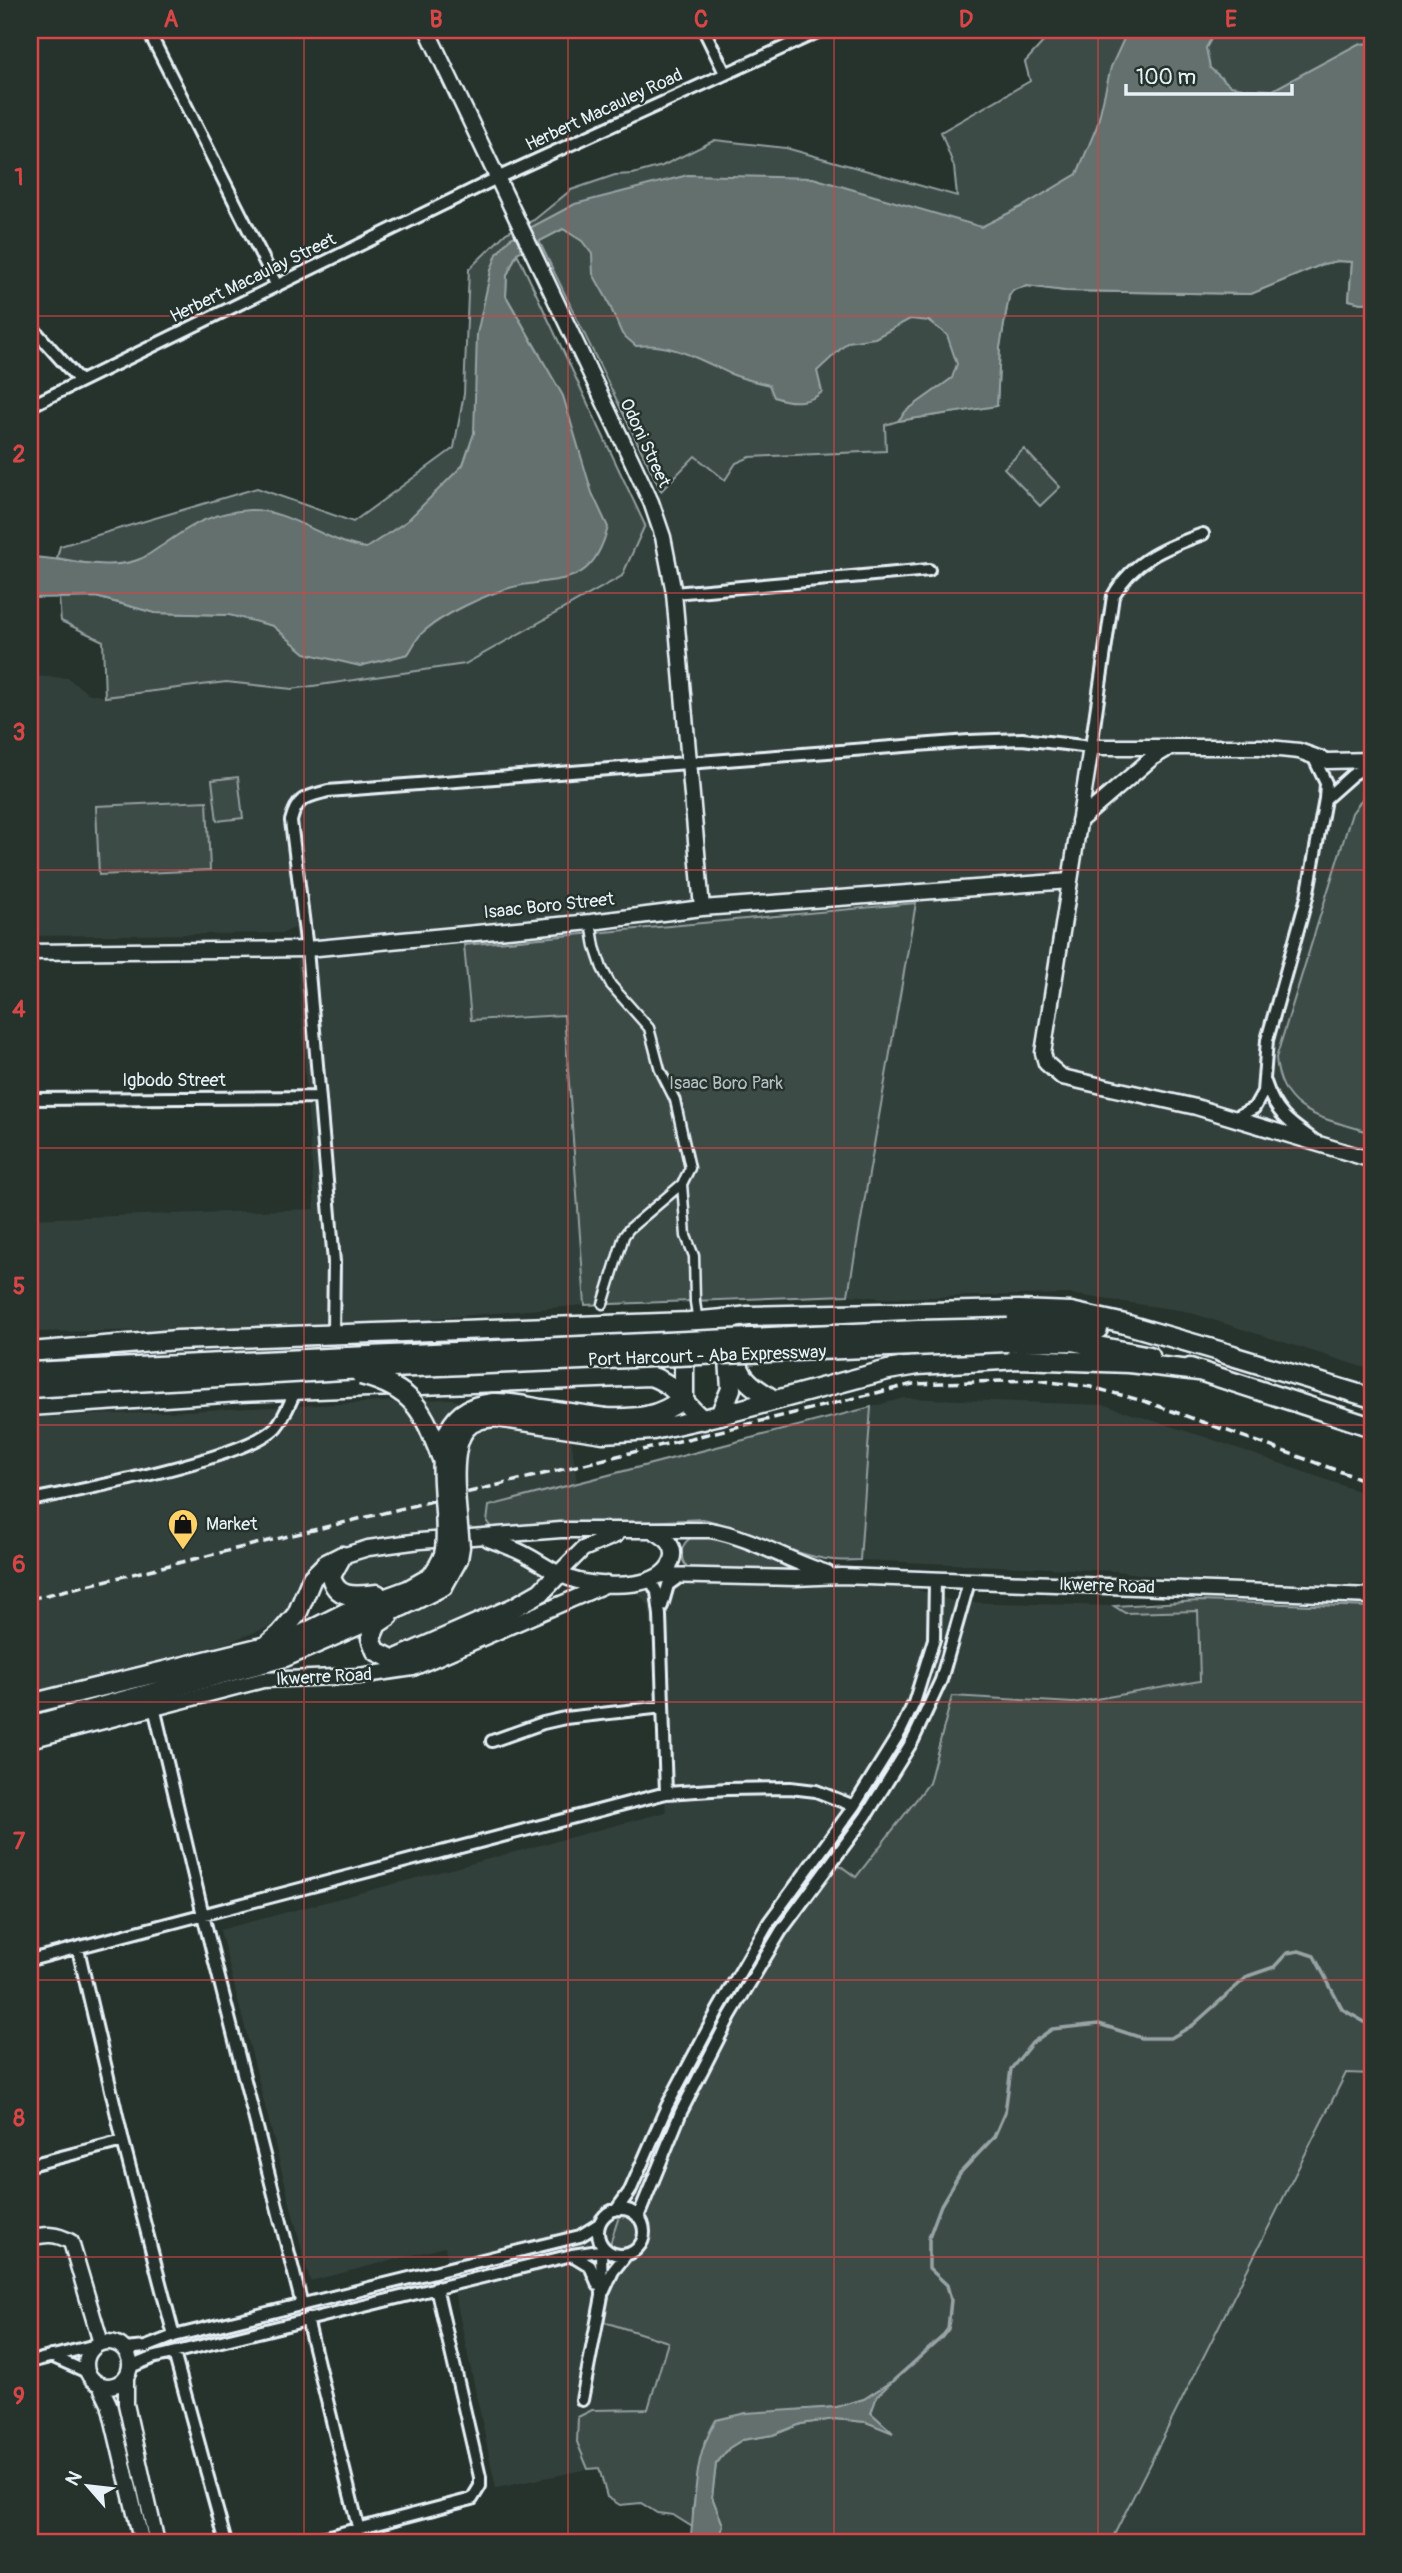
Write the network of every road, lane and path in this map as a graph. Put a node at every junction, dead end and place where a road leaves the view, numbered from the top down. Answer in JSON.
{"nodes":[{"id":1,"x":148,"y":30,"type":"edge"},
{"id":2,"x":427,"y":30,"type":"edge"},
{"id":3,"x":704,"y":30,"type":"edge"},
{"id":4,"x":822,"y":30,"type":"edge"},
{"id":5,"x":725,"y":73,"type":"junction"},
{"id":6,"x":494,"y":180,"type":"junction"},
{"id":7,"x":277,"y":286,"type":"junction"},
{"id":8,"x":30,"y":325,"type":"edge"},
{"id":9,"x":79,"y":380,"type":"junction"},
{"id":10,"x":30,"y":405,"type":"edge"},
{"id":11,"x":1203,"y":534,"type":"dead end"},
{"id":12,"x":929,"y":570,"type":"dead end"},
{"id":13,"x":674,"y":593,"type":"junction"},
{"id":14,"x":1091,"y":747,"type":"junction"},
{"id":15,"x":1169,"y":748,"type":"junction"},
{"id":16,"x":1372,"y":751,"type":"edge"},
{"id":17,"x":1312,"y":754,"type":"junction"},
{"id":18,"x":1372,"y":761,"type":"edge"},
{"id":19,"x":690,"y":762,"type":"junction"},
{"id":20,"x":1325,"y":799,"type":"junction"},
{"id":21,"x":1079,"y":821,"type":"junction"},
{"id":22,"x":1070,"y":881,"type":"junction"},
{"id":23,"x":702,"y":908,"type":"junction"},
{"id":24,"x":591,"y":922,"type":"junction"},
{"id":25,"x":307,"y":949,"type":"junction"},
{"id":26,"x":30,"y":952,"type":"edge"},
{"id":27,"x":1264,"y":1078,"type":"junction"},
{"id":28,"x":319,"y":1097,"type":"junction"},
{"id":29,"x":30,"y":1099,"type":"edge"},
{"id":30,"x":1234,"y":1118,"type":"junction"},
{"id":31,"x":1320,"y":1143,"type":"junction"},
{"id":32,"x":1372,"y":1160,"type":"edge"},
{"id":33,"x":682,"y":1185,"type":"junction"},
{"id":34,"x":603,"y":1304,"type":"dead end"},
{"id":35,"x":748,"y":1316,"type":"junction"},
{"id":36,"x":724,"y":1319,"type":"junction"},
{"id":37,"x":693,"y":1322,"type":"junction"},
{"id":38,"x":333,"y":1335,"type":"junction"},
{"id":39,"x":1008,"y":1335,"type":"junction"},
{"id":40,"x":30,"y":1352,"type":"edge"},
{"id":41,"x":1233,"y":1355,"type":"junction"},
{"id":42,"x":344,"y":1370,"type":"junction"},
{"id":43,"x":1199,"y":1371,"type":"junction"},
{"id":44,"x":30,"y":1372,"type":"edge"},
{"id":45,"x":30,"y":1388,"type":"edge"},
{"id":46,"x":333,"y":1388,"type":"junction"},
{"id":47,"x":296,"y":1390,"type":"junction"},
{"id":48,"x":684,"y":1398,"type":"junction"},
{"id":49,"x":1372,"y":1398,"type":"edge"},
{"id":50,"x":774,"y":1400,"type":"junction"},
{"id":51,"x":30,"y":1406,"type":"edge"},
{"id":52,"x":712,"y":1417,"type":"junction"},
{"id":53,"x":604,"y":1425,"type":"junction"},
{"id":54,"x":1372,"y":1427,"type":"edge"},
{"id":55,"x":442,"y":1459,"type":"junction"},
{"id":56,"x":30,"y":1500,"type":"edge"},
{"id":57,"x":628,"y":1531,"type":"junction"},
{"id":58,"x":653,"y":1531,"type":"junction"},
{"id":59,"x":484,"y":1537,"type":"junction"},
{"id":60,"x":342,"y":1556,"type":"junction"},
{"id":61,"x":558,"y":1574,"type":"junction"},
{"id":62,"x":682,"y":1575,"type":"junction"},
{"id":63,"x":841,"y":1576,"type":"junction"},
{"id":64,"x":655,"y":1577,"type":"junction"},
{"id":65,"x":935,"y":1581,"type":"junction"},
{"id":66,"x":437,"y":1582,"type":"junction"},
{"id":67,"x":969,"y":1582,"type":"junction"},
{"id":68,"x":607,"y":1584,"type":"junction"},
{"id":69,"x":1372,"y":1596,"type":"edge"},
{"id":70,"x":405,"y":1598,"type":"junction"},
{"id":71,"x":660,"y":1615,"type":"junction"},
{"id":72,"x":261,"y":1649,"type":"junction"},
{"id":73,"x":30,"y":1704,"type":"edge"},
{"id":74,"x":154,"y":1707,"type":"junction"},
{"id":75,"x":663,"y":1707,"type":"junction"},
{"id":76,"x":31,"y":1731,"type":"edge"},
{"id":77,"x":51,"y":1735,"type":"joint"},
{"id":78,"x":492,"y":1741,"type":"dead end"},
{"id":79,"x":666,"y":1793,"type":"junction"},
{"id":80,"x":854,"y":1806,"type":"junction"},
{"id":81,"x":203,"y":1915,"type":"junction"},
{"id":82,"x":78,"y":1949,"type":"junction"},
{"id":83,"x":30,"y":1960,"type":"edge"},
{"id":84,"x":122,"y":2141,"type":"junction"},
{"id":85,"x":30,"y":2165,"type":"edge"},
{"id":86,"x":617,"y":2209,"type":"junction"},
{"id":87,"x":638,"y":2217,"type":"junction"},
{"id":88,"x":599,"y":2224,"type":"junction"},
{"id":89,"x":30,"y":2238,"type":"edge"},
{"id":90,"x":603,"y":2250,"type":"junction"},
{"id":91,"x":572,"y":2255,"type":"junction"},
{"id":92,"x":626,"y":2255,"type":"junction"},
{"id":93,"x":436,"y":2287,"type":"junction"},
{"id":94,"x":602,"y":2295,"type":"junction"},
{"id":95,"x":302,"y":2305,"type":"junction"},
{"id":96,"x":307,"y":2319,"type":"junction"},
{"id":97,"x":174,"y":2336,"type":"junction"},
{"id":98,"x":98,"y":2344,"type":"junction"},
{"id":99,"x":124,"y":2349,"type":"junction"},
{"id":100,"x":174,"y":2353,"type":"junction"},
{"id":101,"x":51,"y":2356,"type":"junction"},
{"id":102,"x":30,"y":2362,"type":"edge"},
{"id":103,"x":87,"y":2371,"type":"junction"},
{"id":104,"x":128,"y":2372,"type":"junction"},
{"id":105,"x":100,"y":2385,"type":"junction"},
{"id":106,"x":582,"y":2400,"type":"dead end"},
{"id":107,"x":359,"y":2529,"type":"junction"},
{"id":108,"x":142,"y":2543,"type":"edge"},
{"id":109,"x":157,"y":2543,"type":"edge"},
{"id":110,"x":226,"y":2543,"type":"edge"},
{"id":111,"x":303,"y":2543,"type":"edge"},
{"id":112,"x":362,"y":2543,"type":"edge"}],
"edges":[{"from":1,"to":7,"type":"street"},
{"from":2,"to":6,"type":"street","name":"Odoni Street"},
{"from":3,"to":5,"type":"street"},
{"from":4,"to":5,"type":"street","name":"Herbert Macauley Road"},
{"from":5,"to":6,"type":"street","name":"Herbert Macauley Road"},
{"from":6,"to":7,"type":"street","name":"Herbert Macaulay Street"},
{"from":6,"to":13,"type":"street","name":"Odoni Street"},
{"from":7,"to":9,"type":"street","name":"Herbert Macaulay Street"},
{"from":8,"to":9,"type":"street"},
{"from":9,"to":10,"type":"street","name":"Herbert Macaulay Street"},
{"from":11,"to":14,"type":"street"},
{"from":12,"to":13,"type":"street"},
{"from":13,"to":19,"type":"street","name":"Odoni Street"},
{"from":14,"to":15,"type":"street"},
{"from":14,"to":19,"type":"street"},
{"from":14,"to":21,"type":"street"},
{"from":15,"to":17,"type":"street"},
{"from":15,"to":21,"type":"street"},
{"from":16,"to":17,"type":"street"},
{"from":17,"to":18,"type":"street"},
{"from":17,"to":20,"type":"street"},
{"from":18,"to":20,"type":"street"},
{"from":19,"to":23,"type":"street","name":"Odoni Street"},
{"from":19,"to":25,"type":"street"},
{"from":20,"to":27,"type":"street"},
{"from":21,"to":22,"type":"street"},
{"from":22,"to":23,"type":"street","name":"Isaac Boro Street"},
{"from":22,"to":30,"type":"street"},
{"from":23,"to":24,"type":"street","name":"Isaac Boro Street"},
{"from":24,"to":25,"type":"street","name":"Isaac Boro Street"},
{"from":24,"to":33,"type":"street"},
{"from":25,"to":26,"type":"street","name":"Isaac Boro Street"},
{"from":25,"to":28,"type":"street"},
{"from":27,"to":30,"type":"street"},
{"from":27,"to":31,"type":"street"},
{"from":28,"to":29,"type":"street","name":"Igbodo Street"},
{"from":28,"to":38,"type":"street"},
{"from":30,"to":31,"type":"street"},
{"from":31,"to":32,"type":"street"},
{"from":33,"to":34,"type":"street"},
{"from":33,"to":37,"type":"street"},
{"from":35,"to":36,"type":"main road"},
{"from":35,"to":41,"type":"main road"},
{"from":35,"to":50,"type":"main road"},
{"from":36,"to":37,"type":"main road"},
{"from":36,"to":52,"type":"main road"},
{"from":37,"to":38,"type":"main road"},
{"from":37,"to":48,"type":"main road"},
{"from":38,"to":40,"type":"main road"},
{"from":38,"to":46,"type":"main road"},
{"from":39,"to":41,"type":"main road","name":"Port Harcourt - Aba Expressway"},
{"from":39,"to":42,"type":"main road","name":"Port Harcourt - Aba Expressway","bridge":true},
{"from":39,"to":43,"type":"main road","name":"Port Harcourt - Aba Expressway"},
{"from":39,"to":44,"type":"main road","name":"Port Harcourt - Aba Expressway","bridge":true},
{"from":41,"to":49,"type":"main road","name":"Port Harcourt - Aba Expressway"},
{"from":42,"to":45,"type":"main road","name":"Port Harcourt - Aba Expressway","bridge":true},
{"from":42,"to":55,"type":"main road","bridge":true},
{"from":43,"to":50,"type":"main road"},
{"from":43,"to":54,"type":"main road","name":"Port Harcourt - Aba Expressway"},
{"from":46,"to":47,"type":"main road"},
{"from":46,"to":48,"type":"main road"},
{"from":47,"to":51,"type":"main road"},
{"from":47,"to":56,"type":"street"},
{"from":48,"to":52,"type":"main road"},
{"from":48,"to":53,"type":"main road"},
{"from":50,"to":52,"type":"main road"},
{"from":52,"to":53,"type":"main road"},
{"from":53,"to":55,"type":"main road","bridge":true},
{"from":53,"to":66,"type":"main road","bridge":true},
{"from":55,"to":66,"type":"main road","bridge":true},
{"from":57,"to":58,"type":"street","name":"Ikwerre Road"},
{"from":57,"to":59,"type":"street","name":"Ikwerre Road"},
{"from":57,"to":61,"type":"street"},
{"from":58,"to":63,"type":"street","name":"Ikwerre Road"},
{"from":58,"to":64,"type":"street"},
{"from":59,"to":60,"type":"street","name":"Ikwerre Road"},
{"from":59,"to":61,"type":"street","name":"Ikwerre Road"},
{"from":60,"to":70,"type":"main road"},
{"from":60,"to":72,"type":"main road"},
{"from":61,"to":68,"type":"street","name":"Ikwerre Road"},
{"from":61,"to":70,"type":"main road"},
{"from":62,"to":63,"type":"street","name":"Ikwerre Road"},
{"from":62,"to":64,"type":"street","name":"Ikwerre Road"},
{"from":62,"to":71,"type":"street"},
{"from":63,"to":65,"type":"street","name":"Ikwerre Road"},
{"from":64,"to":68,"type":"street","name":"Ikwerre Road"},
{"from":64,"to":71,"type":"street"},
{"from":65,"to":67,"type":"street","name":"Ikwerre Road"},
{"from":65,"to":80,"type":"street"},
{"from":66,"to":70,"type":"main road"},
{"from":67,"to":69,"type":"street","name":"Ikwerre Road"},
{"from":67,"to":87,"type":"street"},
{"from":68,"to":74,"type":"street","name":"Ikwerre Road"},
{"from":70,"to":72,"type":"main road","name":"Ikwerre Road"},
{"from":70,"to":76,"type":"main road"},
{"from":71,"to":75,"type":"street"},
{"from":72,"to":73,"type":"main road","name":"Ikwerre Road"},
{"from":74,"to":77,"type":"street","name":"Ikwerre Road"},
{"from":74,"to":81,"type":"street"},
{"from":75,"to":78,"type":"street"},
{"from":75,"to":79,"type":"street"},
{"from":76,"to":77,"type":"main road"},
{"from":79,"to":80,"type":"street"},
{"from":79,"to":81,"type":"street"},
{"from":80,"to":86,"type":"street"},
{"from":81,"to":82,"type":"street"},
{"from":81,"to":95,"type":"street"},
{"from":82,"to":83,"type":"street"},
{"from":82,"to":84,"type":"street"},
{"from":84,"to":85,"type":"street"},
{"from":84,"to":97,"type":"street"},
{"from":86,"to":87,"type":"street"},
{"from":86,"to":88,"type":"street"},
{"from":87,"to":92,"type":"street"},
{"from":88,"to":90,"type":"street"},
{"from":88,"to":95,"type":"street"},
{"from":89,"to":98,"type":"street"},
{"from":90,"to":91,"type":"street"},
{"from":90,"to":92,"type":"street"},
{"from":90,"to":94,"type":"street"},
{"from":91,"to":93,"type":"street"},
{"from":91,"to":94,"type":"street"},
{"from":92,"to":94,"type":"street"},
{"from":93,"to":96,"type":"street"},
{"from":93,"to":107,"type":"street"},
{"from":94,"to":106,"type":"street"},
{"from":95,"to":97,"type":"street"},
{"from":96,"to":100,"type":"street"},
{"from":96,"to":107,"type":"street"},
{"from":97,"to":99,"type":"street"},
{"from":98,"to":99,"type":"street"},
{"from":98,"to":101,"type":"street"},
{"from":98,"to":103,"type":"street"},
{"from":99,"to":104,"type":"street"},
{"from":100,"to":104,"type":"street"},
{"from":100,"to":110,"type":"street"},
{"from":101,"to":102,"type":"street"},
{"from":101,"to":103,"type":"street"},
{"from":103,"to":105,"type":"street"},
{"from":104,"to":105,"type":"street"},
{"from":104,"to":109,"type":"street"},
{"from":105,"to":108,"type":"street"},
{"from":107,"to":111,"type":"street"},
{"from":107,"to":112,"type":"street"}]}
